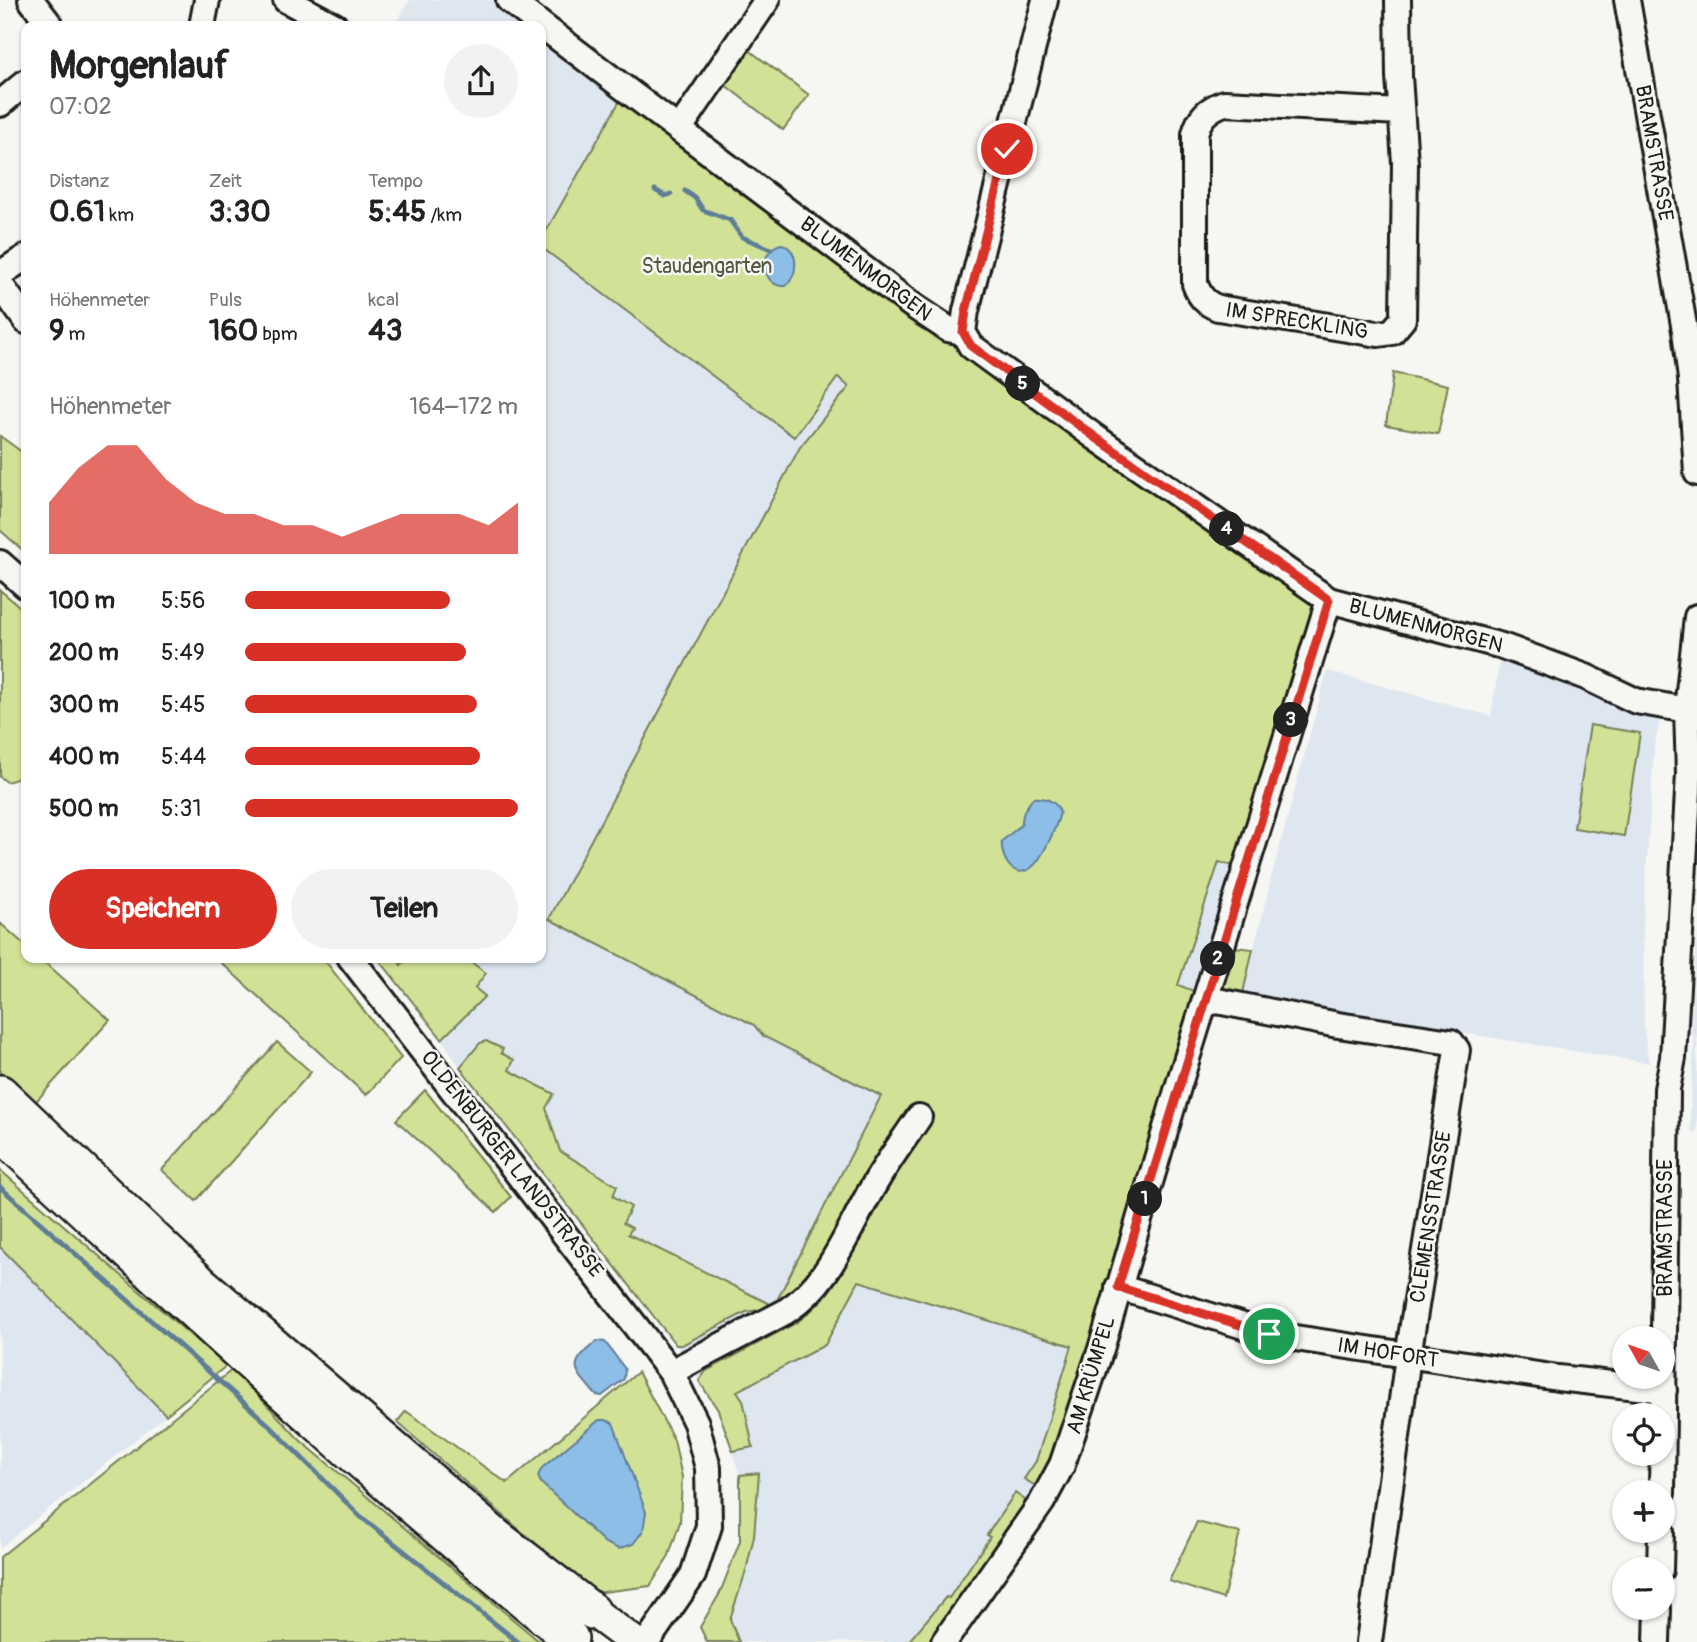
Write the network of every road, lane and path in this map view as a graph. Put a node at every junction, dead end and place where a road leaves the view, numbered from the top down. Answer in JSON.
{"nodes":[{"id":1,"x":32,"y":0,"type":"edge"},
{"id":2,"x":207,"y":0,"type":"edge"},
{"id":3,"x":286,"y":0,"type":"edge"},
{"id":4,"x":509,"y":0,"type":"edge"},
{"id":5,"x":767,"y":0,"type":"edge"},
{"id":6,"x":1045,"y":0,"type":"edge"},
{"id":7,"x":1398,"y":0,"type":"edge"},
{"id":8,"x":1627,"y":0,"type":"edge"},
{"id":9,"x":47,"y":21,"type":"edge"},
{"id":10,"x":203,"y":21,"type":"edge"},
{"id":11,"x":326,"y":21,"type":"edge"},
{"id":12,"x":536,"y":21,"type":"edge"},
{"id":13,"x":546,"y":29,"type":"edge"},
{"id":14,"x":21,"y":86,"type":"edge"},
{"id":15,"x":0,"y":104,"type":"edge"},
{"id":16,"x":1401,"y":113,"type":"junction"},
{"id":17,"x":680,"y":128,"type":"junction"},
{"id":18,"x":21,"y":260,"type":"edge"},
{"id":19,"x":0,"y":274,"type":"edge"},
{"id":20,"x":0,"y":284,"type":"edge"},
{"id":21,"x":21,"y":314,"type":"edge"},
{"id":22,"x":963,"y":332,"type":"junction"},
{"id":23,"x":1697,"y":472,"type":"edge"},
{"id":24,"x":0,"y":563,"type":"edge"},
{"id":25,"x":21,"y":582,"type":"edge"},
{"id":26,"x":1329,"y":600,"type":"junction"},
{"id":27,"x":1697,"y":617,"type":"edge"},
{"id":28,"x":1687,"y":710,"type":"junction"},
{"id":29,"x":355,"y":963,"type":"edge"},
{"id":30,"x":1204,"y":1004,"type":"junction"},
{"id":31,"x":0,"y":1093,"type":"edge"},
{"id":32,"x":919,"y":1117,"type":"dead end"},
{"id":33,"x":0,"y":1133,"type":"edge"},
{"id":34,"x":1118,"y":1287,"type":"junction"},
{"id":35,"x":1664,"y":1326,"type":"edge"},
{"id":36,"x":1408,"y":1356,"type":"junction"},
{"id":37,"x":671,"y":1373,"type":"junction"},
{"id":38,"x":1612,"y":1384,"type":"edge"},
{"id":39,"x":1664,"y":1390,"type":"edge"},
{"id":40,"x":1662,"y":1480,"type":"edge"},
{"id":41,"x":592,"y":1611,"type":"joint"},
{"id":42,"x":1658,"y":1620,"type":"edge"},
{"id":43,"x":573,"y":1640,"type":"edge"},
{"id":44,"x":634,"y":1642,"type":"edge"},
{"id":45,"x":647,"y":1642,"type":"edge"},
{"id":46,"x":944,"y":1642,"type":"edge"},
{"id":47,"x":1369,"y":1642,"type":"edge"},
{"id":48,"x":1657,"y":1642,"type":"edge"}],
"edges":[{"from":1,"to":9,"type":"street"},
{"from":2,"to":10,"type":"street"},
{"from":3,"to":11,"type":"street"},
{"from":4,"to":12,"type":"street","name":"BLUMENMORGEN"},
{"from":5,"to":17,"type":"street"},
{"from":6,"to":22,"type":"street"},
{"from":7,"to":16,"type":"street","name":"IM SPRECKLING"},
{"from":8,"to":23,"type":"street","name":"BRAMSTRASSE"},
{"from":13,"to":17,"type":"street","name":"BLUMENMORGEN"},
{"from":14,"to":15,"type":"street"},
{"from":16,"to":16,"type":"street","name":"IM SPRECKLING"},
{"from":17,"to":22,"type":"street","name":"BLUMENMORGEN"},
{"from":18,"to":19,"type":"street"},
{"from":20,"to":21,"type":"street"},
{"from":22,"to":26,"type":"street","name":"BLUMENMORGEN"},
{"from":24,"to":25,"type":"street"},
{"from":26,"to":28,"type":"street","name":"BLUMENMORGEN"},
{"from":26,"to":30,"type":"street","name":"AM KRÜMPEL"},
{"from":27,"to":28,"type":"street","name":"BRAMSTRASSE"},
{"from":28,"to":35,"type":"street","name":"BRAMSTRASSE"},
{"from":29,"to":37,"type":"street","name":"OLDENBURGER LANDSTRASSE"},
{"from":30,"to":34,"type":"street","name":"AM KRÜMPEL"},
{"from":30,"to":36,"type":"street","name":"CLEMENSSTRASSE"},
{"from":31,"to":41,"type":"highway"},
{"from":32,"to":37,"type":"street"},
{"from":33,"to":43,"type":"highway"},
{"from":34,"to":36,"type":"street","name":"IM HOFORT"},
{"from":34,"to":46,"type":"street","name":"AM KRÜMPEL"},
{"from":36,"to":38,"type":"street","name":"IM HOFORT"},
{"from":36,"to":47,"type":"street","name":"CLEMENSSTRASSE"},
{"from":37,"to":45,"type":"street","name":"OLDENBURGER LANDSTRASSE"},
{"from":39,"to":40,"type":"street","name":"BRAMSTRASSE"},
{"from":41,"to":44,"type":"main road"},
{"from":42,"to":48,"type":"street"}]}
